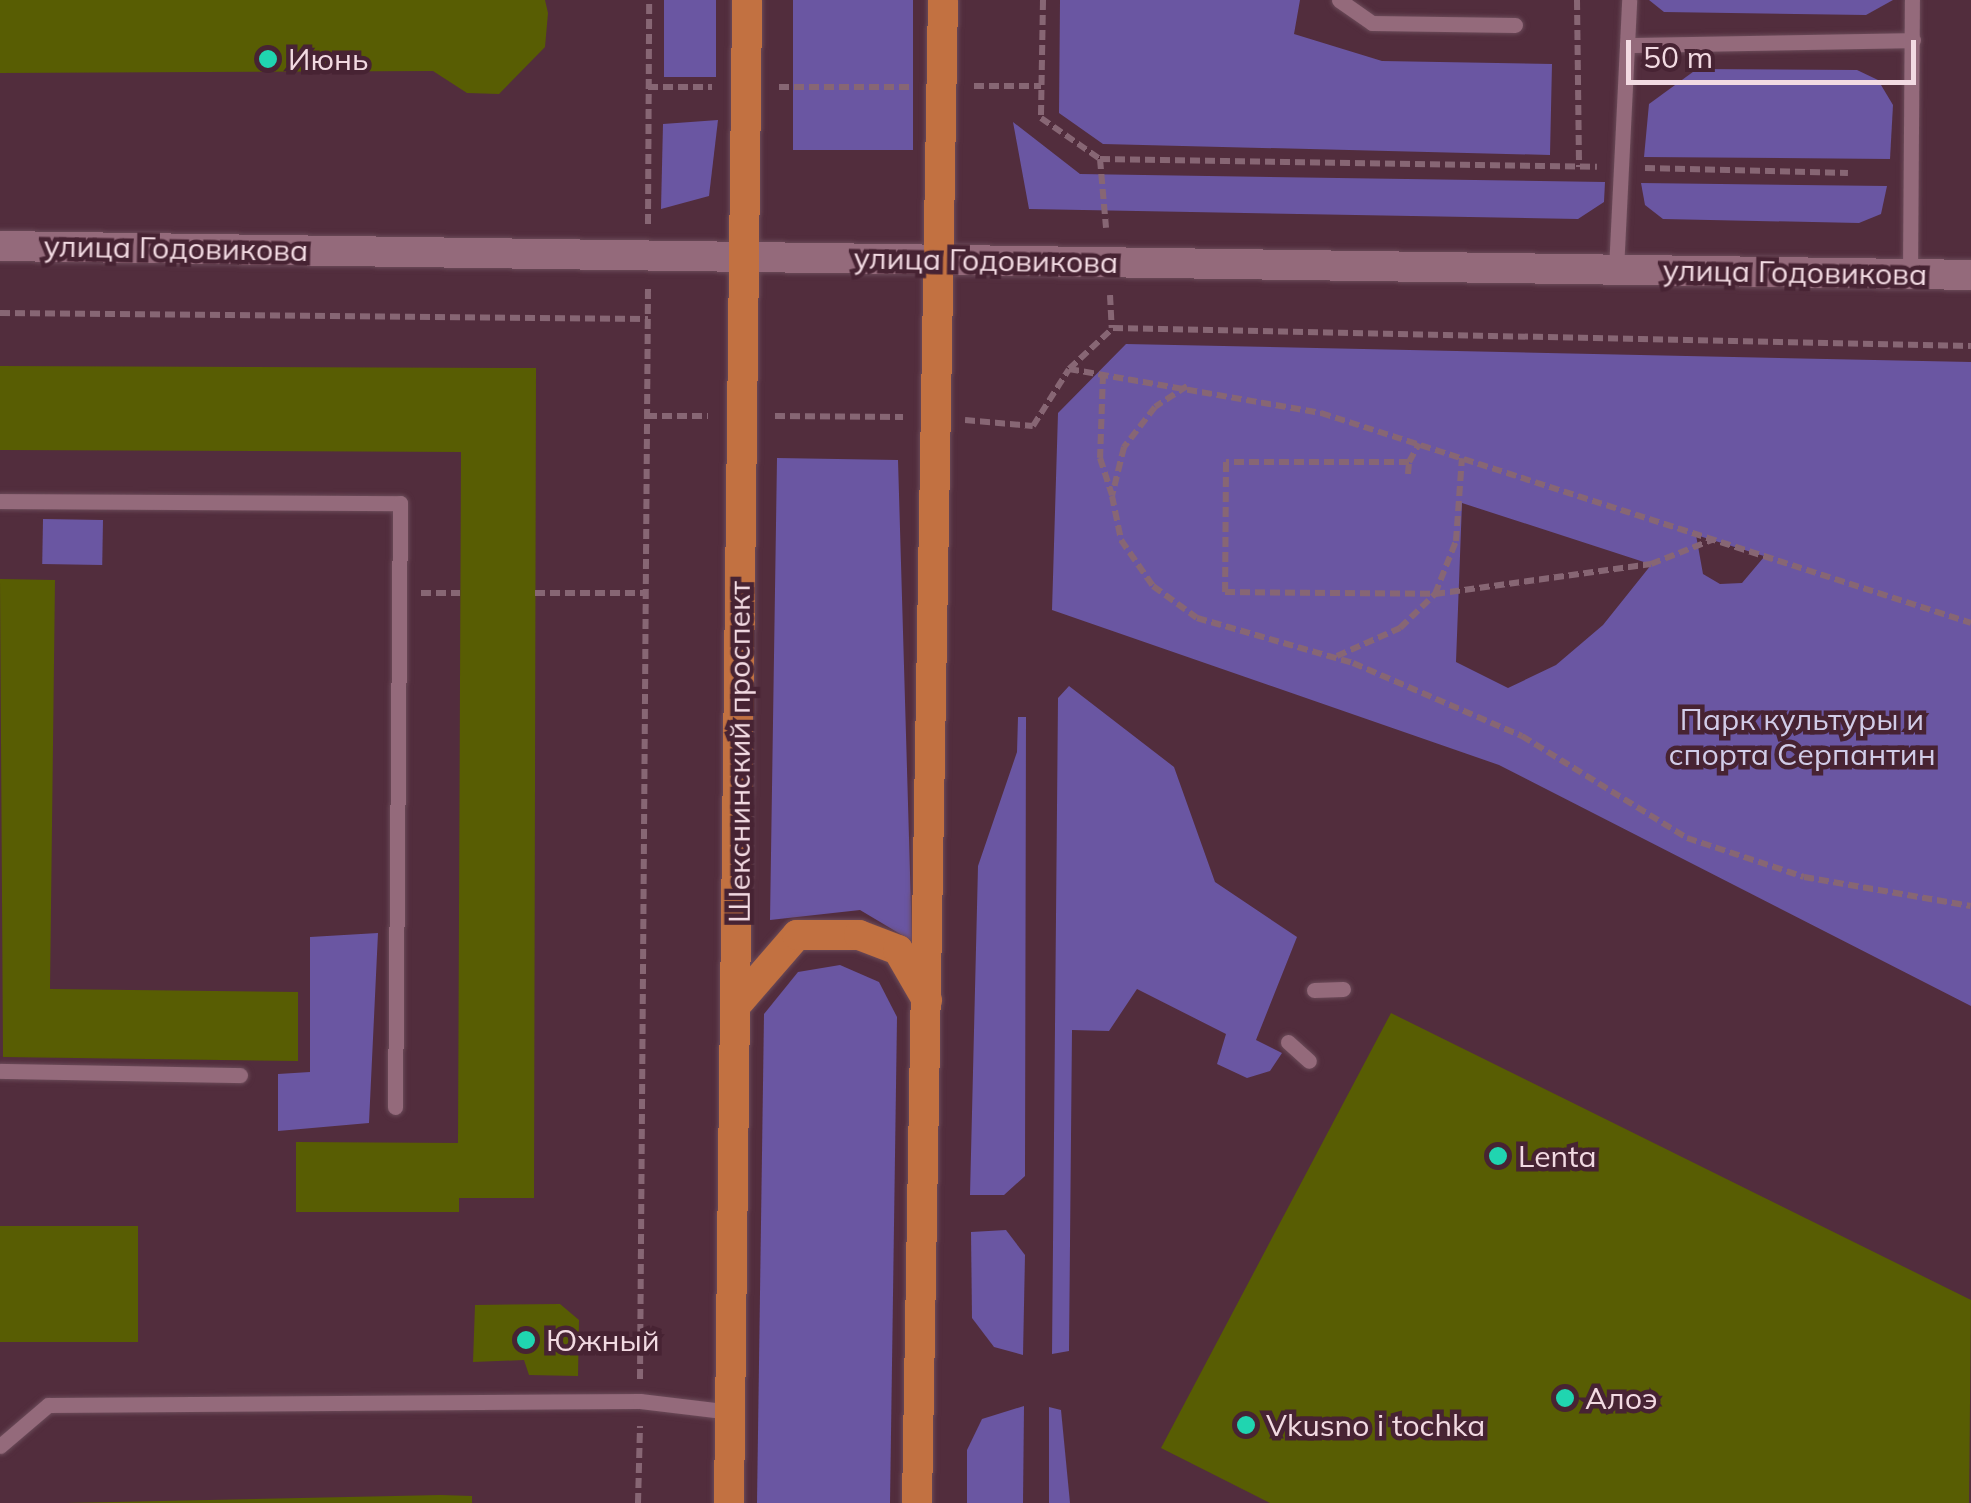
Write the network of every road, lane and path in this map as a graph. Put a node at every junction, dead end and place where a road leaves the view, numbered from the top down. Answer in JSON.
{"nodes":[{"id":1,"x":649,"y":0,"type":"edge"},
{"id":2,"x":747,"y":0,"type":"edge"},
{"id":3,"x":943,"y":0,"type":"edge"},
{"id":4,"x":1043,"y":0,"type":"edge"},
{"id":5,"x":1340,"y":0,"type":"edge"},
{"id":6,"x":1577,"y":0,"type":"edge"},
{"id":7,"x":1629,"y":0,"type":"edge"},
{"id":8,"x":1912,"y":0,"type":"edge"},
{"id":9,"x":1516,"y":25,"type":"dead end"},
{"id":10,"x":1913,"y":40,"type":"junction"},
{"id":11,"x":1626,"y":45,"type":"junction"},
{"id":12,"x":942,"y":86,"type":"junction"},
{"id":13,"x":1042,"y":86,"type":"junction"},
{"id":14,"x":648,"y":87,"type":"junction"},
{"id":15,"x":746,"y":87,"type":"junction"},
{"id":16,"x":1579,"y":167,"type":"junction"},
{"id":17,"x":1621,"y":167,"type":"junction"},
{"id":18,"x":1848,"y":173,"type":"dead end"},
{"id":19,"x":0,"y":246,"type":"edge"},
{"id":20,"x":648,"y":253,"type":"junction"},
{"id":21,"x":744,"y":256,"type":"junction"},
{"id":22,"x":940,"y":260,"type":"junction"},
{"id":23,"x":1616,"y":270,"type":"junction"},
{"id":24,"x":1910,"y":274,"type":"junction"},
{"id":25,"x":1971,"y":275,"type":"edge"},
{"id":26,"x":0,"y":314,"type":"edge"},
{"id":27,"x":648,"y":319,"type":"junction"},
{"id":28,"x":1971,"y":346,"type":"edge"},
{"id":29,"x":1069,"y":369,"type":"junction"},
{"id":30,"x":1103,"y":374,"type":"junction"},
{"id":31,"x":1187,"y":386,"type":"junction"},
{"id":32,"x":646,"y":416,"type":"junction"},
{"id":33,"x":741,"y":416,"type":"junction"},
{"id":34,"x":937,"y":417,"type":"junction"},
{"id":35,"x":1419,"y":444,"type":"junction"},
{"id":36,"x":1462,"y":458,"type":"junction"},
{"id":37,"x":1408,"y":462,"type":"junction"},
{"id":38,"x":1408,"y":474,"type":"dead end"},
{"id":39,"x":1112,"y":496,"type":"junction"},
{"id":40,"x":0,"y":501,"type":"edge"},
{"id":41,"x":1712,"y":540,"type":"junction"},
{"id":42,"x":535,"y":593,"type":"dead end"},
{"id":43,"x":643,"y":593,"type":"junction"},
{"id":44,"x":1435,"y":594,"type":"junction"},
{"id":45,"x":1971,"y":623,"type":"edge"},
{"id":46,"x":1331,"y":658,"type":"junction"},
{"id":47,"x":1971,"y":906,"type":"edge"},
{"id":48,"x":1344,"y":989,"type":"dead end"},
{"id":49,"x":1314,"y":990,"type":"dead end"},
{"id":50,"x":928,"y":1001,"type":"junction"},
{"id":51,"x":738,"y":1003,"type":"junction"},
{"id":52,"x":1288,"y":1042,"type":"dead end"},
{"id":53,"x":1309,"y":1061,"type":"dead end"},
{"id":54,"x":0,"y":1071,"type":"edge"},
{"id":55,"x":240,"y":1075,"type":"dead end"},
{"id":56,"x":395,"y":1107,"type":"dead end"},
{"id":57,"x":640,"y":1400,"type":"junction"},
{"id":58,"x":731,"y":1412,"type":"junction"},
{"id":59,"x":0,"y":1446,"type":"edge"},
{"id":60,"x":638,"y":1503,"type":"edge"},
{"id":61,"x":730,"y":1503,"type":"edge"},
{"id":62,"x":917,"y":1503,"type":"edge"}],
"edges":[{"from":1,"to":14,"type":"path"},
{"from":2,"to":15,"type":"main road","name":"Шекснинский проспект"},
{"from":3,"to":12,"type":"main road"},
{"from":4,"to":13,"type":"path"},
{"from":5,"to":9,"type":"lane"},
{"from":6,"to":16,"type":"path"},
{"from":7,"to":11,"type":"lane"},
{"from":8,"to":10,"type":"lane"},
{"from":10,"to":11,"type":"lane"},
{"from":10,"to":24,"type":"lane"},
{"from":11,"to":17,"type":"lane"},
{"from":12,"to":13,"type":"path"},
{"from":12,"to":15,"type":"path"},
{"from":12,"to":22,"type":"main road"},
{"from":13,"to":16,"type":"path"},
{"from":14,"to":15,"type":"path"},
{"from":14,"to":20,"type":"path"},
{"from":15,"to":21,"type":"main road","name":"Шекснинский проспект"},
{"from":16,"to":17,"type":"path"},
{"from":17,"to":18,"type":"path"},
{"from":17,"to":23,"type":"lane"},
{"from":19,"to":20,"type":"street","name":"улица Годовикова"},
{"from":20,"to":21,"type":"street","name":"улица Годовикова"},
{"from":20,"to":27,"type":"path"},
{"from":21,"to":22,"type":"street","name":"улица Годовикова"},
{"from":21,"to":33,"type":"main road","name":"Шекснинский проспект"},
{"from":22,"to":23,"type":"street","name":"улица Годовикова"},
{"from":22,"to":34,"type":"main road"},
{"from":23,"to":24,"type":"street","name":"улица Годовикова"},
{"from":24,"to":25,"type":"street","name":"улица Годовикова"},
{"from":26,"to":27,"type":"path"},
{"from":27,"to":32,"type":"path"},
{"from":28,"to":29,"type":"path"},
{"from":29,"to":30,"type":"path"},
{"from":29,"to":34,"type":"path"},
{"from":30,"to":31,"type":"path"},
{"from":30,"to":39,"type":"path"},
{"from":31,"to":35,"type":"path"},
{"from":31,"to":39,"type":"path"},
{"from":32,"to":33,"type":"path"},
{"from":32,"to":43,"type":"path"},
{"from":33,"to":34,"type":"path"},
{"from":33,"to":51,"type":"main road","name":"Шекснинский проспект"},
{"from":34,"to":50,"type":"main road"},
{"from":35,"to":36,"type":"path"},
{"from":35,"to":37,"type":"path"},
{"from":36,"to":41,"type":"path"},
{"from":36,"to":44,"type":"path"},
{"from":37,"to":38,"type":"path"},
{"from":37,"to":44,"type":"path"},
{"from":39,"to":46,"type":"path"},
{"from":40,"to":56,"type":"lane"},
{"from":41,"to":44,"type":"path"},
{"from":41,"to":45,"type":"path"},
{"from":42,"to":43,"type":"path"},
{"from":43,"to":57,"type":"path"},
{"from":44,"to":46,"type":"path"},
{"from":46,"to":47,"type":"path"},
{"from":48,"to":49,"type":"lane"},
{"from":50,"to":51,"type":"main road"},
{"from":50,"to":62,"type":"main road"},
{"from":51,"to":58,"type":"main road","name":"Шекснинский проспект"},
{"from":52,"to":53,"type":"lane"},
{"from":54,"to":55,"type":"lane"},
{"from":57,"to":58,"type":"lane"},
{"from":57,"to":59,"type":"lane"},
{"from":57,"to":60,"type":"path"},
{"from":58,"to":61,"type":"main road","name":"Шекснинский проспект"}]}
